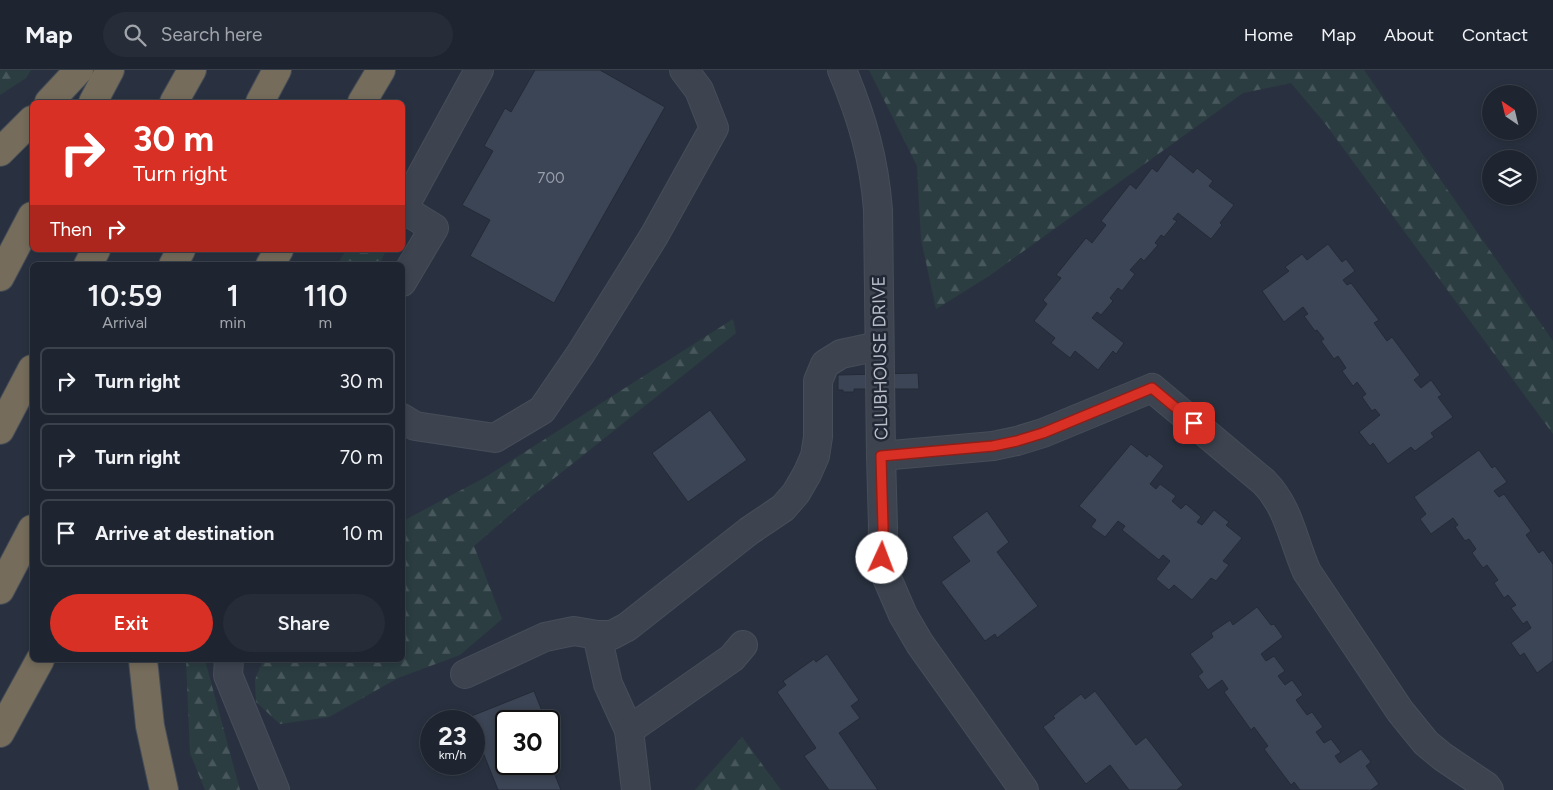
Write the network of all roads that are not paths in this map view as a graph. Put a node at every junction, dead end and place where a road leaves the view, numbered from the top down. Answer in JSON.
{"nodes":[{"id":1,"x":79,"y":70,"type":"edge"},
{"id":2,"x":110,"y":70,"type":"edge"},
{"id":3,"x":192,"y":70,"type":"edge"},
{"id":4,"x":277,"y":70,"type":"edge"},
{"id":5,"x":380,"y":70,"type":"edge"},
{"id":6,"x":479,"y":70,"type":"edge"},
{"id":7,"x":684,"y":70,"type":"edge"},
{"id":8,"x":842,"y":70,"type":"edge"},
{"id":9,"x":51,"y":100,"type":"edge"},
{"id":10,"x":94,"y":100,"type":"edge"},
{"id":11,"x":175,"y":100,"type":"edge"},
{"id":12,"x":261,"y":100,"type":"edge"},
{"id":13,"x":363,"y":100,"type":"edge"},
{"id":14,"x":30,"y":122,"type":"edge"},
{"id":15,"x":0,"y":152,"type":"edge"},
{"id":16,"x":405,"y":205,"type":"edge"},
{"id":17,"x":405,"y":210,"type":"edge"},
{"id":18,"x":30,"y":220,"type":"edge"},
{"id":19,"x":0,"y":277,"type":"edge"},
{"id":20,"x":405,"y":277,"type":"edge"},
{"id":21,"x":879,"y":346,"type":"junction"},
{"id":22,"x":30,"y":373,"type":"edge"},
{"id":23,"x":405,"y":420,"type":"edge"},
{"id":24,"x":0,"y":430,"type":"edge"},
{"id":25,"x":881,"y":456,"type":"junction"},
{"id":26,"x":30,"y":533,"type":"edge"},
{"id":27,"x":0,"y":590,"type":"edge"},
{"id":28,"x":596,"y":635,"type":"junction"},
{"id":29,"x":743,"y":645,"type":"dead end"},
{"id":30,"x":39,"y":662,"type":"edge"},
{"id":31,"x":143,"y":662,"type":"edge"},
{"id":32,"x":228,"y":662,"type":"edge"},
{"id":33,"x":465,"y":674,"type":"dead end"},
{"id":34,"x":628,"y":730,"type":"junction"},
{"id":35,"x":0,"y":733,"type":"edge"},
{"id":36,"x":164,"y":790,"type":"edge"},
{"id":37,"x":276,"y":790,"type":"edge"},
{"id":38,"x":636,"y":790,"type":"edge"},
{"id":39,"x":1024,"y":790,"type":"edge"},
{"id":40,"x":1489,"y":790,"type":"edge"}],
"edges":[{"from":1,"to":9,"type":"highway"},
{"from":2,"to":10,"type":"highway"},
{"from":3,"to":11,"type":"highway"},
{"from":4,"to":12,"type":"highway"},
{"from":5,"to":13,"type":"highway"},
{"from":6,"to":16,"type":"street"},
{"from":7,"to":23,"type":"street"},
{"from":8,"to":21,"type":"street","name":"CLUBHOUSE DRIVE"},
{"from":14,"to":15,"type":"highway"},
{"from":17,"to":20,"type":"street"},
{"from":18,"to":19,"type":"highway"},
{"from":21,"to":25,"type":"street","name":"CLUBHOUSE DRIVE"},
{"from":21,"to":28,"type":"street"},
{"from":22,"to":24,"type":"highway"},
{"from":25,"to":39,"type":"street","name":"CLUBHOUSE DRIVE"},
{"from":25,"to":40,"type":"street"},
{"from":26,"to":27,"type":"highway"},
{"from":28,"to":33,"type":"street"},
{"from":28,"to":34,"type":"street"},
{"from":29,"to":34,"type":"street"},
{"from":30,"to":35,"type":"highway"},
{"from":31,"to":36,"type":"highway"},
{"from":32,"to":37,"type":"street"},
{"from":34,"to":38,"type":"street"}]}
